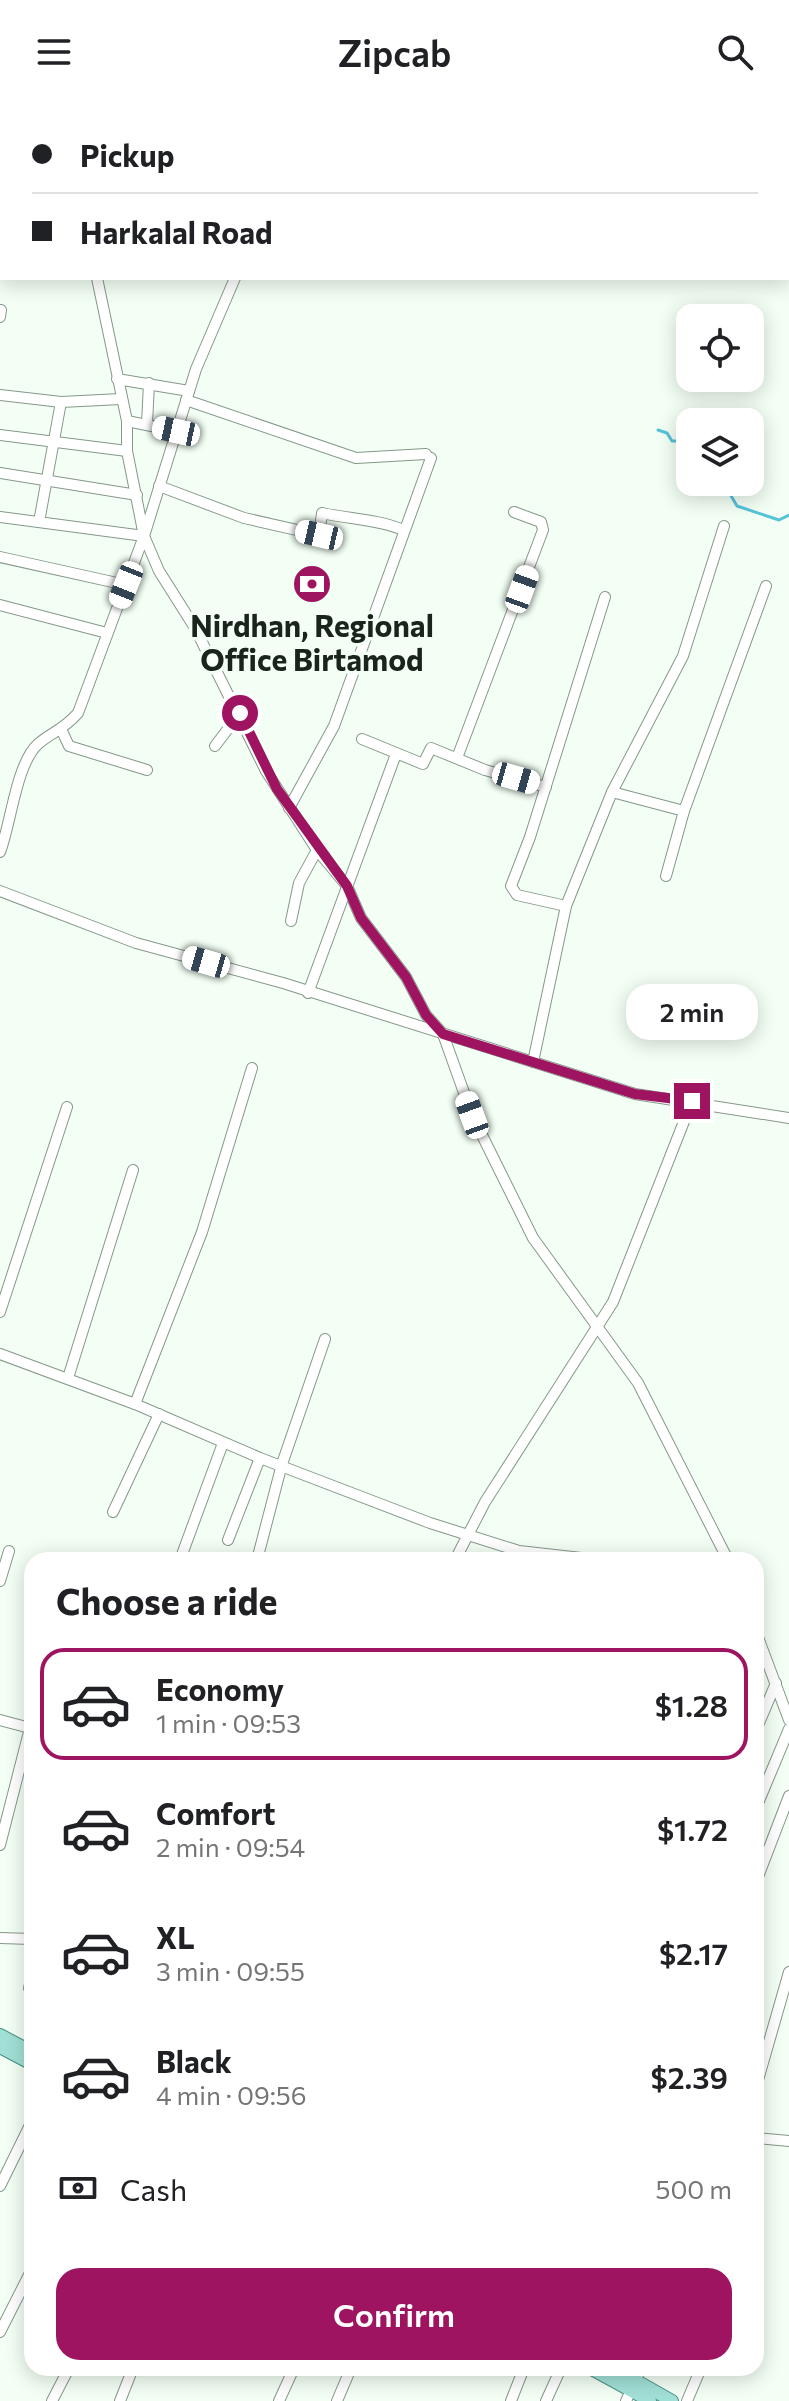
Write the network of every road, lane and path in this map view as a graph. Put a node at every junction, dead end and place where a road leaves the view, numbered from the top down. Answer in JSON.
{"nodes":[{"id":1,"x":97,"y":280,"type":"edge"},
{"id":2,"x":234,"y":280,"type":"edge"},
{"id":3,"x":117,"y":379,"type":"junction"},
{"id":4,"x":149,"y":383,"type":"junction"},
{"id":5,"x":0,"y":395,"type":"edge"},
{"id":6,"x":187,"y":396,"type":"junction"},
{"id":7,"x":121,"y":399,"type":"junction"},
{"id":8,"x":61,"y":402,"type":"junction"},
{"id":9,"x":127,"y":421,"type":"junction"},
{"id":10,"x":147,"y":424,"type":"junction"},
{"id":11,"x":176,"y":431,"type":"junction"},
{"id":12,"x":0,"y":435,"type":"edge"},
{"id":13,"x":54,"y":442,"type":"junction"},
{"id":14,"x":127,"y":451,"type":"junction"},
{"id":15,"x":0,"y":473,"type":"edge"},
{"id":16,"x":47,"y":481,"type":"junction"},
{"id":17,"x":159,"y":486,"type":"junction"},
{"id":18,"x":137,"y":495,"type":"junction"},
{"id":19,"x":514,"y":512,"type":"dead end"},
{"id":20,"x":0,"y":517,"type":"edge"},
{"id":21,"x":39,"y":522,"type":"junction"},
{"id":22,"x":724,"y":526,"type":"dead end"},
{"id":23,"x":401,"y":529,"type":"dead end"},
{"id":24,"x":144,"y":536,"type":"junction"},
{"id":25,"x":0,"y":557,"type":"edge"},
{"id":26,"x":126,"y":585,"type":"junction"},
{"id":27,"x":766,"y":586,"type":"dead end"},
{"id":28,"x":605,"y":597,"type":"dead end"},
{"id":29,"x":0,"y":605,"type":"edge"},
{"id":30,"x":107,"y":633,"type":"junction"},
{"id":31,"x":240,"y":713,"type":"junction"},
{"id":32,"x":62,"y":731,"type":"junction"},
{"id":33,"x":362,"y":739,"type":"dead end"},
{"id":34,"x":215,"y":746,"type":"dead end"},
{"id":35,"x":396,"y":754,"type":"junction"},
{"id":36,"x":457,"y":758,"type":"junction"},
{"id":37,"x":147,"y":770,"type":"dead end"},
{"id":38,"x":546,"y":787,"type":"junction"},
{"id":39,"x":612,"y":792,"type":"junction"},
{"id":40,"x":289,"y":808,"type":"junction"},
{"id":41,"x":684,"y":811,"type":"junction"},
{"id":42,"x":317,"y":850,"type":"junction"},
{"id":43,"x":0,"y":852,"type":"edge"},
{"id":44,"x":666,"y":876,"type":"dead end"},
{"id":45,"x":347,"y":886,"type":"junction"},
{"id":46,"x":0,"y":891,"type":"edge"},
{"id":47,"x":566,"y":906,"type":"junction"},
{"id":48,"x":291,"y":921,"type":"dead end"},
{"id":49,"x":308,"y":993,"type":"junction"},
{"id":50,"x":443,"y":1034,"type":"junction"},
{"id":51,"x":533,"y":1062,"type":"junction"},
{"id":52,"x":252,"y":1068,"type":"dead end"},
{"id":53,"x":692,"y":1101,"type":"junction"},
{"id":54,"x":67,"y":1107,"type":"dead end"},
{"id":55,"x":789,"y":1118,"type":"edge"},
{"id":56,"x":133,"y":1170,"type":"dead end"},
{"id":57,"x":0,"y":1312,"type":"edge"},
{"id":58,"x":597,"y":1329,"type":"junction"},
{"id":59,"x":325,"y":1339,"type":"dead end"},
{"id":60,"x":0,"y":1354,"type":"edge"},
{"id":61,"x":68,"y":1378,"type":"junction"},
{"id":62,"x":135,"y":1404,"type":"junction"},
{"id":63,"x":159,"y":1414,"type":"junction"},
{"id":64,"x":223,"y":1443,"type":"junction"},
{"id":65,"x":260,"y":1458,"type":"junction"},
{"id":66,"x":282,"y":1464,"type":"junction"},
{"id":67,"x":113,"y":1512,"type":"dead end"},
{"id":68,"x":465,"y":1535,"type":"junction"},
{"id":69,"x":228,"y":1540,"type":"dead end"},
{"id":70,"x":9,"y":1551,"type":"dead end"},
{"id":71,"x":183,"y":1552,"type":"edge"},
{"id":72,"x":259,"y":1552,"type":"edge"},
{"id":73,"x":458,"y":1552,"type":"edge"},
{"id":74,"x":528,"y":1552,"type":"edge"},
{"id":75,"x":724,"y":1552,"type":"edge"},
{"id":76,"x":0,"y":1581,"type":"edge"},
{"id":77,"x":764,"y":1652,"type":"edge"},
{"id":78,"x":776,"y":1683,"type":"junction"},
{"id":79,"x":764,"y":1711,"type":"edge"},
{"id":80,"x":0,"y":1720,"type":"edge"},
{"id":81,"x":789,"y":1720,"type":"edge"},
{"id":82,"x":24,"y":1726,"type":"edge"},
{"id":83,"x":789,"y":1729,"type":"edge"},
{"id":84,"x":24,"y":1751,"type":"edge"},
{"id":85,"x":764,"y":1789,"type":"edge"},
{"id":86,"x":789,"y":1796,"type":"edge"},
{"id":87,"x":0,"y":1845,"type":"edge"},
{"id":88,"x":764,"y":1861,"type":"edge"},
{"id":89,"x":0,"y":1938,"type":"edge"},
{"id":90,"x":24,"y":1939,"type":"edge"},
{"id":91,"x":789,"y":1972,"type":"edge"},
{"id":92,"x":0,"y":2035,"type":"edge"},
{"id":93,"x":0,"y":2047,"type":"edge"},
{"id":94,"x":24,"y":2048,"type":"edge"},
{"id":95,"x":764,"y":2059,"type":"edge"},
{"id":96,"x":24,"y":2060,"type":"edge"},
{"id":97,"x":24,"y":2137,"type":"edge"},
{"id":98,"x":764,"y":2139,"type":"edge"},
{"id":99,"x":789,"y":2141,"type":"edge"},
{"id":100,"x":0,"y":2186,"type":"edge"},
{"id":101,"x":24,"y":2285,"type":"edge"},
{"id":102,"x":0,"y":2332,"type":"edge"},
{"id":103,"x":65,"y":2376,"type":"edge"},
{"id":104,"x":130,"y":2376,"type":"edge"},
{"id":105,"x":290,"y":2376,"type":"edge"},
{"id":106,"x":348,"y":2376,"type":"edge"},
{"id":107,"x":521,"y":2376,"type":"edge"},
{"id":108,"x":557,"y":2376,"type":"edge"},
{"id":109,"x":610,"y":2376,"type":"edge"},
{"id":110,"x":698,"y":2376,"type":"edge"},
{"id":111,"x":633,"y":2385,"type":"edge"},
{"id":112,"x":52,"y":2401,"type":"edge"},
{"id":113,"x":120,"y":2401,"type":"edge"},
{"id":114,"x":279,"y":2401,"type":"edge"},
{"id":115,"x":337,"y":2401,"type":"edge"},
{"id":116,"x":511,"y":2401,"type":"edge"},
{"id":117,"x":546,"y":2401,"type":"edge"},
{"id":118,"x":650,"y":2401,"type":"edge"},
{"id":119,"x":672,"y":2401,"type":"edge"},
{"id":120,"x":687,"y":2401,"type":"edge"}],
"edges":[{"from":1,"to":3,"type":"street"},
{"from":2,"to":6,"type":"street"},
{"from":3,"to":4,"type":"street"},
{"from":3,"to":7,"type":"street"},
{"from":4,"to":6,"type":"street"},
{"from":4,"to":10,"type":"street"},
{"from":5,"to":8,"type":"street"},
{"from":6,"to":11,"type":"street"},
{"from":6,"to":40,"type":"street"},
{"from":7,"to":8,"type":"street"},
{"from":7,"to":9,"type":"street"},
{"from":8,"to":13,"type":"street"},
{"from":9,"to":10,"type":"street"},
{"from":9,"to":14,"type":"street"},
{"from":10,"to":11,"type":"street"},
{"from":11,"to":17,"type":"street"},
{"from":12,"to":13,"type":"street"},
{"from":13,"to":14,"type":"street"},
{"from":13,"to":16,"type":"street"},
{"from":14,"to":18,"type":"street"},
{"from":15,"to":16,"type":"street"},
{"from":16,"to":18,"type":"street"},
{"from":16,"to":21,"type":"street"},
{"from":17,"to":23,"type":"street"},
{"from":17,"to":24,"type":"street"},
{"from":18,"to":24,"type":"street"},
{"from":19,"to":36,"type":"street"},
{"from":20,"to":21,"type":"street"},
{"from":21,"to":24,"type":"street"},
{"from":22,"to":39,"type":"street"},
{"from":24,"to":26,"type":"street"},
{"from":24,"to":31,"type":"street"},
{"from":25,"to":26,"type":"street"},
{"from":26,"to":30,"type":"street"},
{"from":27,"to":41,"type":"street"},
{"from":28,"to":38,"type":"street"},
{"from":29,"to":30,"type":"street"},
{"from":30,"to":32,"type":"street"},
{"from":31,"to":34,"type":"street"},
{"from":31,"to":40,"type":"street"},
{"from":32,"to":37,"type":"street"},
{"from":32,"to":43,"type":"street"},
{"from":33,"to":35,"type":"street"},
{"from":35,"to":36,"type":"street"},
{"from":35,"to":45,"type":"street"},
{"from":36,"to":38,"type":"street"},
{"from":38,"to":47,"type":"street"},
{"from":39,"to":41,"type":"street"},
{"from":39,"to":47,"type":"street"},
{"from":40,"to":42,"type":"street"},
{"from":41,"to":44,"type":"street"},
{"from":42,"to":45,"type":"street"},
{"from":42,"to":48,"type":"street"},
{"from":45,"to":49,"type":"street"},
{"from":45,"to":50,"type":"street"},
{"from":46,"to":49,"type":"street"},
{"from":47,"to":51,"type":"street"},
{"from":49,"to":50,"type":"street"},
{"from":50,"to":51,"type":"street"},
{"from":50,"to":58,"type":"street"},
{"from":51,"to":53,"type":"street"},
{"from":52,"to":62,"type":"street"},
{"from":53,"to":55,"type":"street"},
{"from":53,"to":58,"type":"street"},
{"from":54,"to":57,"type":"street"},
{"from":56,"to":61,"type":"street"},
{"from":58,"to":68,"type":"street"},
{"from":58,"to":75,"type":"street"},
{"from":59,"to":66,"type":"street"},
{"from":60,"to":61,"type":"street"},
{"from":61,"to":62,"type":"street"},
{"from":62,"to":63,"type":"street"},
{"from":63,"to":64,"type":"street"},
{"from":63,"to":67,"type":"street"},
{"from":64,"to":65,"type":"street"},
{"from":64,"to":71,"type":"street"},
{"from":65,"to":66,"type":"street"},
{"from":65,"to":69,"type":"street"},
{"from":66,"to":68,"type":"street"},
{"from":66,"to":72,"type":"street"},
{"from":68,"to":73,"type":"street"},
{"from":68,"to":74,"type":"street"},
{"from":70,"to":76,"type":"street"},
{"from":77,"to":78,"type":"street"},
{"from":78,"to":79,"type":"street"},
{"from":78,"to":81,"type":"street"},
{"from":80,"to":82,"type":"street"},
{"from":83,"to":85,"type":"street"},
{"from":84,"to":87,"type":"street"},
{"from":86,"to":88,"type":"street"},
{"from":89,"to":90,"type":"street"},
{"from":91,"to":95,"type":"street"},
{"from":92,"to":94,"type":"main road"},
{"from":93,"to":96,"type":"main road"},
{"from":97,"to":100,"type":"street"},
{"from":98,"to":99,"type":"street"},
{"from":101,"to":102,"type":"street"},
{"from":103,"to":112,"type":"street"},
{"from":104,"to":113,"type":"street"},
{"from":105,"to":114,"type":"street"},
{"from":106,"to":115,"type":"street"},
{"from":107,"to":116,"type":"street"},
{"from":108,"to":117,"type":"street"},
{"from":109,"to":111,"type":"main road"},
{"from":110,"to":120,"type":"street"},
{"from":111,"to":118,"type":"main road"},
{"from":111,"to":119,"type":"main road"}]}
